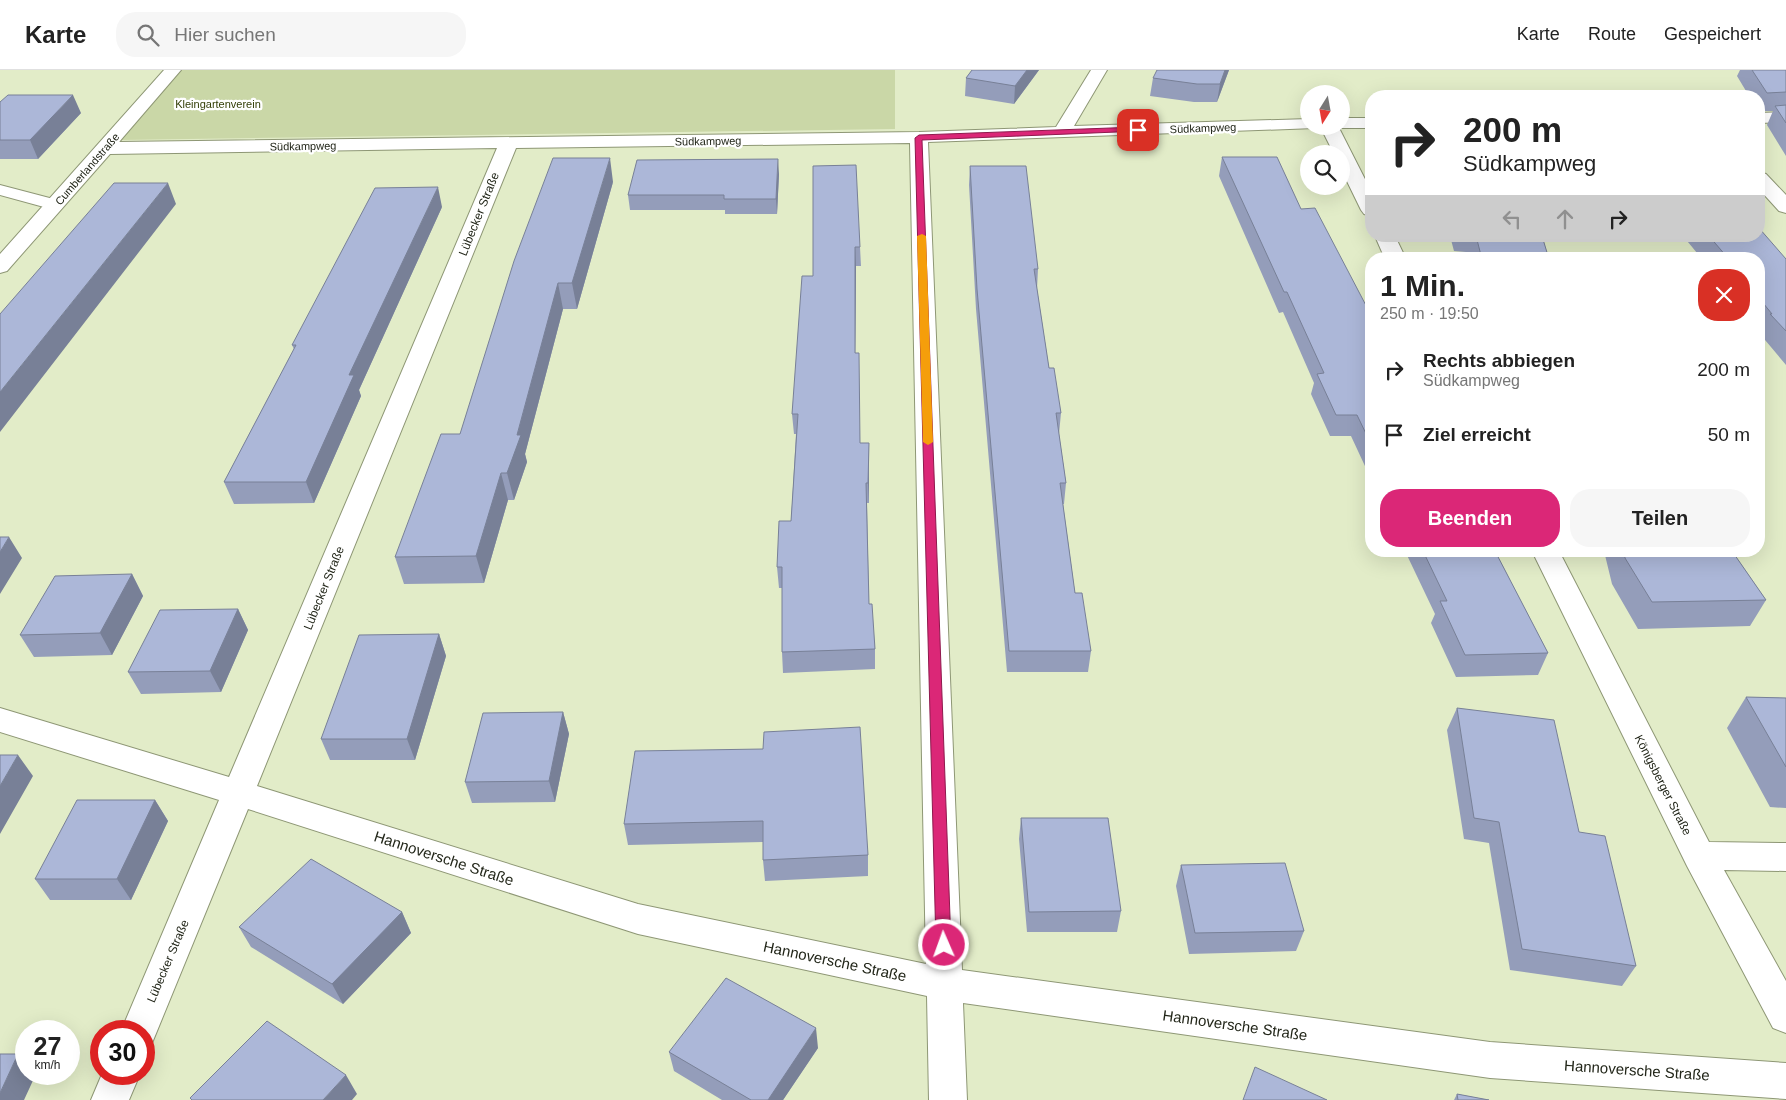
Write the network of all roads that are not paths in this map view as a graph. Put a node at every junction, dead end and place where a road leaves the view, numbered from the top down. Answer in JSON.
{"nodes":[{"id":1,"x":173,"y":70,"type":"edge"},
{"id":2,"x":1099,"y":70,"type":"edge"},
{"id":3,"x":1786,"y":117,"type":"edge"},
{"id":4,"x":1765,"y":118,"type":"edge"},
{"id":5,"x":1350,"y":123,"type":"edge"},
{"id":6,"x":1365,"y":123,"type":"edge"},
{"id":7,"x":1300,"y":124,"type":"edge"},
{"id":8,"x":1062,"y":132,"type":"junction"},
{"id":9,"x":1334,"y":135,"type":"edge"},
{"id":10,"x":919,"y":138,"type":"junction"},
{"id":11,"x":508,"y":144,"type":"junction"},
{"id":12,"x":107,"y":148,"type":"junction"},
{"id":13,"x":1765,"y":184,"type":"edge"},
{"id":14,"x":0,"y":190,"type":"edge"},
{"id":15,"x":1365,"y":198,"type":"edge"},
{"id":16,"x":55,"y":205,"type":"junction"},
{"id":17,"x":1786,"y":207,"type":"edge"},
{"id":18,"x":0,"y":267,"type":"edge"},
{"id":19,"x":1548,"y":557,"type":"edge"},
{"id":20,"x":0,"y":720,"type":"edge"},
{"id":21,"x":239,"y":793,"type":"junction"},
{"id":22,"x":1700,"y":856,"type":"junction"},
{"id":23,"x":1786,"y":857,"type":"edge"},
{"id":24,"x":945,"y":984,"type":"junction"},
{"id":25,"x":1786,"y":1016,"type":"edge"},
{"id":26,"x":144,"y":1020,"type":"edge"},
{"id":27,"x":1786,"y":1081,"type":"edge"},
{"id":28,"x":116,"y":1085,"type":"edge"},
{"id":29,"x":110,"y":1100,"type":"edge"},
{"id":30,"x":948,"y":1100,"type":"edge"}],
"edges":[{"from":1,"to":12,"type":"street","name":"Cumberlandstraße"},
{"from":2,"to":8,"type":"street"},
{"from":3,"to":4,"type":"street"},
{"from":5,"to":6,"type":"street"},
{"from":7,"to":8,"type":"street","name":"Südkampweg"},
{"from":8,"to":10,"type":"street","name":"Südkampweg"},
{"from":9,"to":15,"type":"street"},
{"from":10,"to":11,"type":"street","name":"Südkampweg"},
{"from":10,"to":24,"type":"street"},
{"from":11,"to":12,"type":"street","name":"Südkampweg"},
{"from":11,"to":21,"type":"street","name":"Lübecker Straße"},
{"from":12,"to":16,"type":"street","name":"Cumberlandstraße"},
{"from":13,"to":17,"type":"street"},
{"from":14,"to":16,"type":"lane"},
{"from":16,"to":18,"type":"street","name":"Cumberlandstraße"},
{"from":19,"to":22,"type":"street","name":"Königsberger Straße"},
{"from":20,"to":21,"type":"street","name":"Hannoversche Straße"},
{"from":21,"to":24,"type":"street","name":"Hannoversche Straße"},
{"from":21,"to":26,"type":"street","name":"Lübecker Straße"},
{"from":22,"to":23,"type":"street"},
{"from":22,"to":25,"type":"street","name":"Königsberger Straße"},
{"from":24,"to":27,"type":"street","name":"Hannoversche Straße"},
{"from":24,"to":30,"type":"street"},
{"from":28,"to":29,"type":"street"}]}
